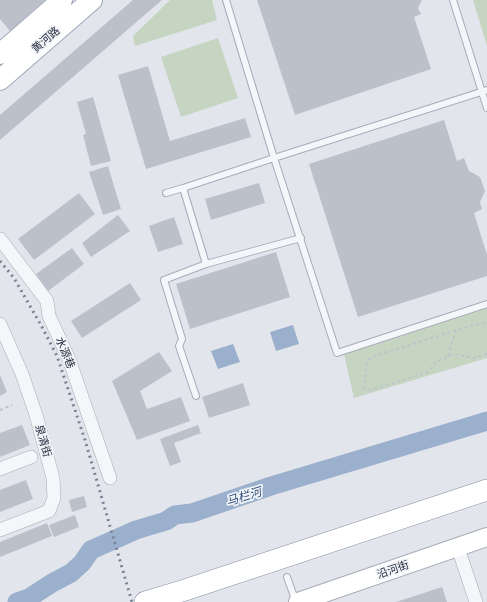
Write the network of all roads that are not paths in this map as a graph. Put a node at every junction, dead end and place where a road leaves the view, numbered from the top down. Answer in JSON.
{"nodes":[{"id":1,"x":62,"y":0,"type":"edge"},
{"id":2,"x":92,"y":0,"type":"edge"},
{"id":3,"x":226,"y":0,"type":"edge"},
{"id":4,"x":453,"y":0,"type":"edge"},
{"id":5,"x":0,"y":54,"type":"edge"},
{"id":6,"x":0,"y":80,"type":"edge"},
{"id":7,"x":484,"y":91,"type":"edge"},
{"id":8,"x":487,"y":108,"type":"edge"},
{"id":9,"x":274,"y":158,"type":"junction"},
{"id":10,"x":183,"y":188,"type":"junction"},
{"id":11,"x":166,"y":193,"type":"dead end"},
{"id":12,"x":301,"y":238,"type":"junction"},
{"id":13,"x":0,"y":239,"type":"edge"},
{"id":14,"x":206,"y":264,"type":"junction"},
{"id":15,"x":487,"y":304,"type":"edge"},
{"id":16,"x":0,"y":324,"type":"edge"},
{"id":17,"x":5,"y":349,"type":"edge"},
{"id":18,"x":196,"y":396,"type":"dead end"},
{"id":19,"x":31,"y":457,"type":"dead end"},
{"id":20,"x":0,"y":469,"type":"edge"},
{"id":21,"x":110,"y":478,"type":"dead end"},
{"id":22,"x":487,"y":490,"type":"edge"},
{"id":23,"x":487,"y":500,"type":"edge"},
{"id":24,"x":0,"y":530,"type":"edge"},
{"id":25,"x":487,"y":537,"type":"edge"},
{"id":26,"x":458,"y":548,"type":"junction"},
{"id":27,"x":287,"y":577,"type":"dead end"},
{"id":28,"x":144,"y":602,"type":"edge"},
{"id":29,"x":178,"y":602,"type":"edge"},
{"id":30,"x":297,"y":602,"type":"edge"},
{"id":31,"x":476,"y":602,"type":"edge"}],
"edges":[{"from":1,"to":5,"type":"main road","name":"黄河路"},
{"from":2,"to":6,"type":"main road","name":"黄河路"},
{"from":3,"to":9,"type":"lane"},
{"from":4,"to":7,"type":"lane"},
{"from":7,"to":8,"type":"lane"},
{"from":7,"to":9,"type":"lane"},
{"from":9,"to":10,"type":"lane"},
{"from":9,"to":12,"type":"lane"},
{"from":10,"to":11,"type":"lane"},
{"from":10,"to":14,"type":"lane"},
{"from":12,"to":14,"type":"lane"},
{"from":12,"to":15,"type":"lane"},
{"from":13,"to":21,"type":"street","name":"水源巷"},
{"from":14,"to":18,"type":"lane"},
{"from":16,"to":17,"type":"street","name":"泉清街"},
{"from":17,"to":24,"type":"street","name":"泉清街"},
{"from":19,"to":20,"type":"street"},
{"from":22,"to":28,"type":"highway"},
{"from":23,"to":29,"type":"highway"},
{"from":25,"to":26,"type":"main road","name":"沿河街"},
{"from":26,"to":30,"type":"main road","name":"沿河街"},
{"from":26,"to":31,"type":"street"},
{"from":27,"to":30,"type":"lane"}]}
